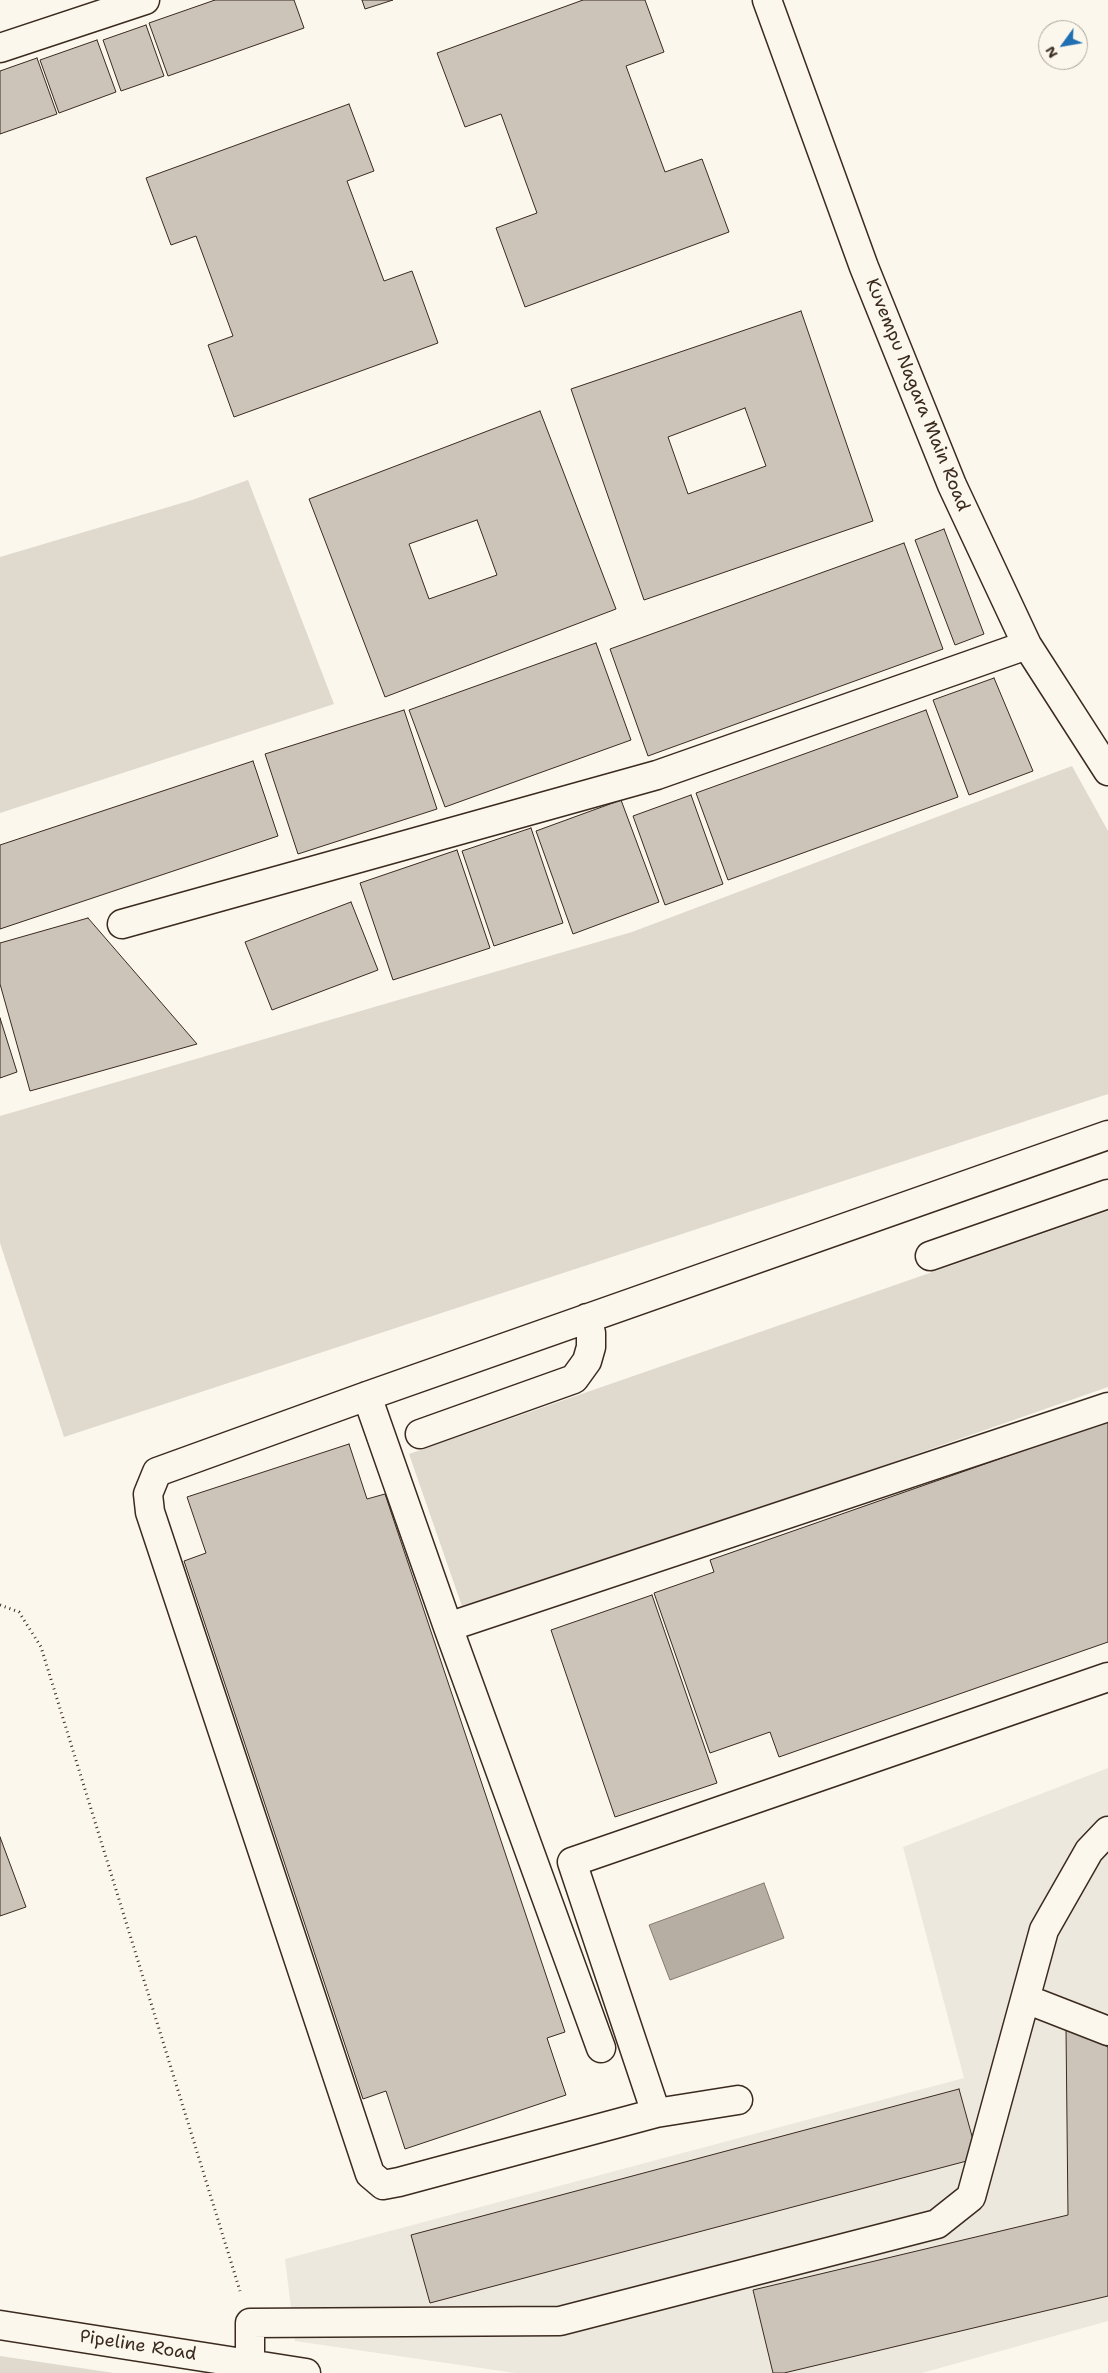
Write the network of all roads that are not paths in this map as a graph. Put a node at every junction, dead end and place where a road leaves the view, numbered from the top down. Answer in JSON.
{"nodes":[{"id":1,"x":145,"y":0,"type":"edge"},
{"id":2,"x":767,"y":0,"type":"edge"},
{"id":3,"x":0,"y":48,"type":"edge"},
{"id":4,"x":1027,"y":645,"type":"junction"},
{"id":5,"x":1108,"y":771,"type":"edge"},
{"id":6,"x":122,"y":924,"type":"dead end"},
{"id":7,"x":1108,"y":1135,"type":"edge"},
{"id":8,"x":1108,"y":1194,"type":"edge"},
{"id":9,"x":930,"y":1256,"type":"dead end"},
{"id":10,"x":588,"y":1318,"type":"junction"},
{"id":11,"x":367,"y":1396,"type":"junction"},
{"id":12,"x":1108,"y":1407,"type":"edge"},
{"id":13,"x":420,"y":1434,"type":"dead end"},
{"id":14,"x":448,"y":1627,"type":"junction"},
{"id":15,"x":1108,"y":1676,"type":"edge"},
{"id":16,"x":1108,"y":1831,"type":"edge"},
{"id":17,"x":1026,"y":1999,"type":"junction"},
{"id":18,"x":1108,"y":2031,"type":"edge"},
{"id":19,"x":601,"y":2048,"type":"dead end"},
{"id":20,"x":738,"y":2100,"type":"dead end"},
{"id":21,"x":656,"y":2113,"type":"junction"},
{"id":22,"x":0,"y":2325,"type":"edge"},
{"id":23,"x":250,"y":2363,"type":"junction"},
{"id":24,"x":306,"y":2373,"type":"edge"}],
"edges":[{"from":1,"to":3,"type":"street"},
{"from":2,"to":4,"type":"street","name":"Kuvempu Nagara Main Road"},
{"from":4,"to":5,"type":"street","name":"Kuvempu Nagara Main Road"},
{"from":4,"to":6,"type":"street"},
{"from":7,"to":10,"type":"street"},
{"from":8,"to":9,"type":"street"},
{"from":10,"to":11,"type":"street"},
{"from":10,"to":13,"type":"street"},
{"from":11,"to":14,"type":"street"},
{"from":11,"to":21,"type":"street"},
{"from":12,"to":14,"type":"street"},
{"from":14,"to":19,"type":"street"},
{"from":15,"to":21,"type":"street"},
{"from":16,"to":17,"type":"street"},
{"from":17,"to":18,"type":"street"},
{"from":17,"to":23,"type":"street"},
{"from":20,"to":21,"type":"street"},
{"from":22,"to":23,"type":"street","name":"Pipeline Road"},
{"from":23,"to":24,"type":"street","name":"Pipeline Road"}]}
